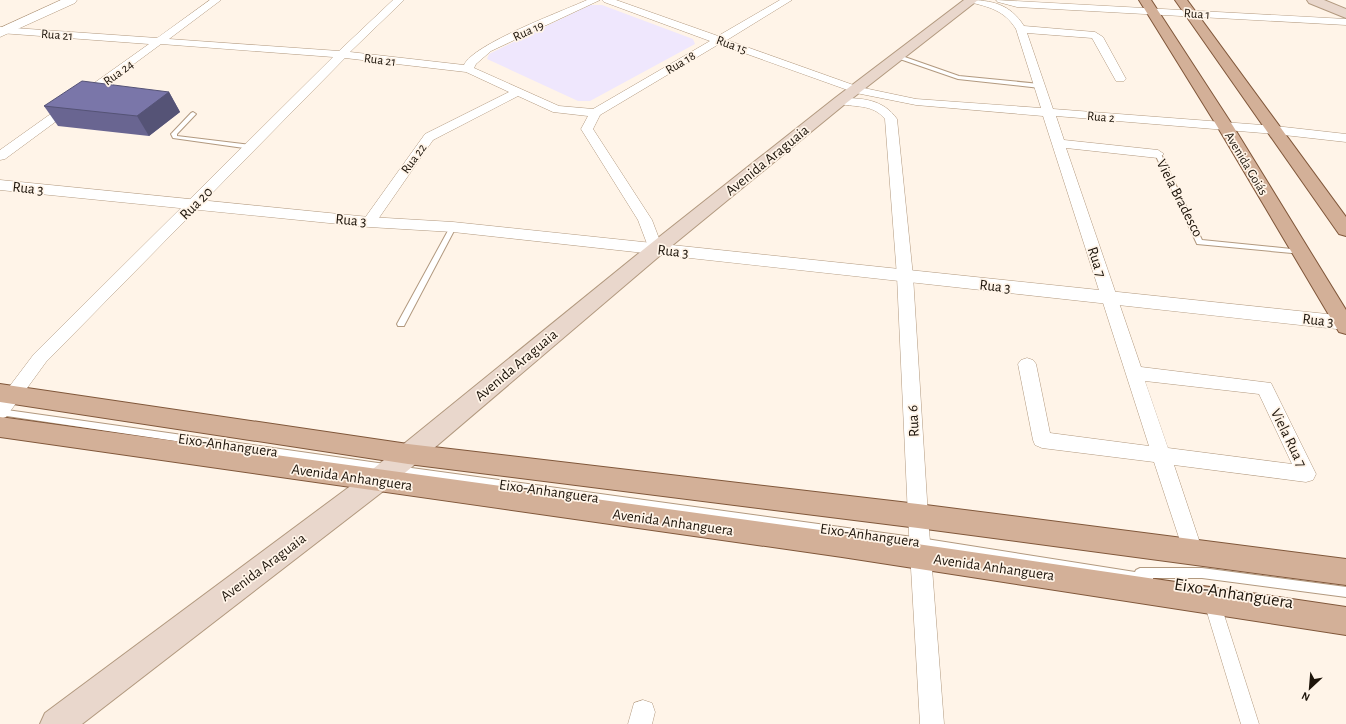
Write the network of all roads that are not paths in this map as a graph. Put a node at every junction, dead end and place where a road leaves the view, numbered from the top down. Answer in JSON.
{"nodes":[{"id":1,"x":71,"y":0,"type":"edge"},
{"id":2,"x":216,"y":0,"type":"edge"},
{"id":3,"x":399,"y":0,"type":"edge"},
{"id":4,"x":595,"y":0,"type":"edge"},
{"id":5,"x":608,"y":0,"type":"edge"},
{"id":6,"x":787,"y":0,"type":"edge"},
{"id":7,"x":972,"y":0,"type":"edge"},
{"id":8,"x":1181,"y":0,"type":"edge"},
{"id":9,"x":1314,"y":0,"type":"edge"},
{"id":10,"x":1008,"y":5,"type":"edge"},
{"id":11,"x":1148,"y":5,"type":"edge"},
{"id":12,"x":1191,"y":13,"type":"junction"},
{"id":13,"x":1345,"y":20,"type":"edge"},
{"id":14,"x":1021,"y":29,"type":"junction"},
{"id":15,"x":2,"y":31,"type":"edge"},
{"id":16,"x":1346,"y":33,"type":"edge"},
{"id":17,"x":718,"y":39,"type":"junction"},
{"id":18,"x":161,"y":41,"type":"junction"},
{"id":19,"x":342,"y":54,"type":"junction"},
{"id":20,"x":899,"y":57,"type":"junction"},
{"id":21,"x":468,"y":69,"type":"junction"},
{"id":22,"x":1120,"y":79,"type":"dead end"},
{"id":23,"x":1040,"y":86,"type":"junction"},
{"id":24,"x":856,"y":90,"type":"junction"},
{"id":25,"x":517,"y":92,"type":"junction"},
{"id":26,"x":840,"y":101,"type":"junction"},
{"id":27,"x":916,"y":102,"type":"junction"},
{"id":28,"x":1048,"y":112,"type":"junction"},
{"id":29,"x":595,"y":113,"type":"junction"},
{"id":30,"x":193,"y":114,"type":"dead end"},
{"id":31,"x":891,"y":119,"type":"junction"},
{"id":32,"x":1225,"y":126,"type":"junction"},
{"id":33,"x":1274,"y":130,"type":"junction"},
{"id":34,"x":1346,"y":138,"type":"edge"},
{"id":35,"x":1059,"y":143,"type":"junction"},
{"id":36,"x":251,"y":147,"type":"junction"},
{"id":37,"x":1158,"y":154,"type":"joint"},
{"id":38,"x":0,"y":156,"type":"edge"},
{"id":39,"x":0,"y":185,"type":"edge"},
{"id":40,"x":194,"y":204,"type":"junction"},
{"id":41,"x":369,"y":222,"type":"junction"},
{"id":42,"x":453,"y":227,"type":"junction"},
{"id":43,"x":1346,"y":230,"type":"edge"},
{"id":44,"x":656,"y":249,"type":"junction"},
{"id":45,"x":1301,"y":252,"type":"junction"},
{"id":46,"x":905,"y":276,"type":"junction"},
{"id":47,"x":1109,"y":297,"type":"junction"},
{"id":48,"x":401,"y":324,"type":"dead end"},
{"id":49,"x":1345,"y":324,"type":"edge"},
{"id":50,"x":1027,"y":364,"type":"dead end"},
{"id":51,"x":1135,"y":374,"type":"junction"},
{"id":52,"x":3,"y":403,"type":"edge"},
{"id":53,"x":0,"y":427,"type":"edge"},
{"id":54,"x":1161,"y":454,"type":"junction"},
{"id":55,"x":392,"y":468,"type":"junction"},
{"id":56,"x":918,"y":516,"type":"junction"},
{"id":57,"x":920,"y":549,"type":"junction"},
{"id":58,"x":1193,"y":552,"type":"junction"},
{"id":59,"x":1346,"y":572,"type":"edge"},
{"id":60,"x":1122,"y":573,"type":"junction"},
{"id":61,"x":1346,"y":592,"type":"edge"},
{"id":62,"x":1211,"y":599,"type":"junction"},
{"id":63,"x":1338,"y":614,"type":"edge"},
{"id":64,"x":56,"y":724,"type":"edge"},
{"id":65,"x":932,"y":724,"type":"edge"},
{"id":66,"x":1250,"y":724,"type":"edge"}],
"edges":[{"from":1,"to":15,"type":"street"},
{"from":2,"to":18,"type":"street","name":"Rua 24"},
{"from":3,"to":19,"type":"street","name":"Rua 20"},
{"from":4,"to":21,"type":"street","name":"Rua 19"},
{"from":5,"to":17,"type":"street","name":"Rua 15"},
{"from":6,"to":17,"type":"street","name":"Rua 18"},
{"from":7,"to":10,"type":"street"},
{"from":7,"to":20,"type":"main road","name":"Avenida Araguaia"},
{"from":8,"to":12,"type":"main road"},
{"from":9,"to":13,"type":"main road"},
{"from":10,"to":11,"type":"street","name":"Rua 1"},
{"from":10,"to":14,"type":"street","name":"Rua 7"},
{"from":11,"to":12,"type":"street","name":"Rua 1"},
{"from":11,"to":32,"type":"main road","name":"Avenida Goiás"},
{"from":12,"to":13,"type":"street","name":"Rua 1"},
{"from":12,"to":33,"type":"main road"},
{"from":13,"to":16,"type":"street"},
{"from":14,"to":22,"type":"street"},
{"from":14,"to":23,"type":"street","name":"Rua 7"},
{"from":15,"to":18,"type":"street","name":"Rua 21"},
{"from":17,"to":24,"type":"street","name":"Rua 15"},
{"from":17,"to":29,"type":"street","name":"Rua 18"},
{"from":18,"to":19,"type":"street","name":"Rua 21"},
{"from":18,"to":38,"type":"street","name":"Rua 24"},
{"from":19,"to":21,"type":"street","name":"Rua 21"},
{"from":19,"to":36,"type":"street","name":"Rua 20"},
{"from":20,"to":23,"type":"lane"},
{"from":20,"to":24,"type":"main road","name":"Avenida Araguaia"},
{"from":21,"to":25,"type":"street","name":"Rua 21"},
{"from":23,"to":28,"type":"street","name":"Rua 7"},
{"from":24,"to":26,"type":"main road","name":"Avenida Araguaia"},
{"from":24,"to":27,"type":"street","name":"Rua 2"},
{"from":25,"to":29,"type":"street","name":"Rua 21"},
{"from":25,"to":41,"type":"street","name":"Rua 22"},
{"from":26,"to":31,"type":"street"},
{"from":26,"to":44,"type":"main road","name":"Avenida Araguaia"},
{"from":27,"to":28,"type":"street","name":"Rua 2"},
{"from":27,"to":31,"type":"street"},
{"from":28,"to":32,"type":"street","name":"Rua 2"},
{"from":28,"to":35,"type":"street","name":"Rua 7"},
{"from":29,"to":44,"type":"street"},
{"from":30,"to":36,"type":"lane"},
{"from":31,"to":46,"type":"street","name":"Rua 6"},
{"from":32,"to":33,"type":"street","name":"Rua 2"},
{"from":32,"to":45,"type":"main road","name":"Avenida Goiás"},
{"from":33,"to":34,"type":"street","name":"Rua 2"},
{"from":33,"to":43,"type":"main road"},
{"from":35,"to":37,"type":"street","name":"Viela Bradesco"},
{"from":35,"to":47,"type":"street","name":"Rua 7"},
{"from":36,"to":40,"type":"street","name":"Rua 20"},
{"from":37,"to":45,"type":"lane","name":"Viela Bradesco"},
{"from":39,"to":40,"type":"street","name":"Rua 3"},
{"from":40,"to":41,"type":"street","name":"Rua 3"},
{"from":40,"to":52,"type":"street","name":"Rua 20"},
{"from":41,"to":42,"type":"street","name":"Rua 3"},
{"from":42,"to":44,"type":"street","name":"Rua 3"},
{"from":42,"to":48,"type":"lane"},
{"from":44,"to":46,"type":"street","name":"Rua 3"},
{"from":44,"to":55,"type":"main road","name":"Avenida Araguaia"},
{"from":45,"to":49,"type":"main road","name":"Avenida Goiás"},
{"from":46,"to":47,"type":"street","name":"Rua 3"},
{"from":46,"to":56,"type":"street","name":"Rua 6"},
{"from":47,"to":49,"type":"street","name":"Rua 3"},
{"from":47,"to":51,"type":"street","name":"Rua 7"},
{"from":50,"to":54,"type":"street"},
{"from":51,"to":54,"type":"street","name":"Rua 7"},
{"from":51,"to":54,"type":"street","name":"Viela Rua 7"},
{"from":52,"to":55,"type":"main road","name":"Avenida Anhanguera"},
{"from":53,"to":55,"type":"main road","name":"Avenida Anhanguera"},
{"from":54,"to":58,"type":"street","name":"Rua 7"},
{"from":55,"to":56,"type":"main road","name":"Avenida Anhanguera"},
{"from":55,"to":57,"type":"main road","name":"Avenida Anhanguera"},
{"from":55,"to":64,"type":"main road","name":"Avenida Araguaia"},
{"from":56,"to":57,"type":"street","name":"Rua 6"},
{"from":56,"to":58,"type":"main road","name":"Avenida Anhanguera"},
{"from":57,"to":60,"type":"lane","name":"Eixo-Anhanguera"},
{"from":57,"to":62,"type":"main road","name":"Avenida Anhanguera"},
{"from":57,"to":65,"type":"street","name":"Rua 6"},
{"from":58,"to":59,"type":"main road","name":"Avenida Anhanguera"},
{"from":60,"to":61,"type":"lane","name":"Eixo-Anhanguera"},
{"from":60,"to":63,"type":"lane","name":"Eixo-Anhanguera"},
{"from":62,"to":63,"type":"main road","name":"Avenida Anhanguera"},
{"from":62,"to":66,"type":"street"}]}
